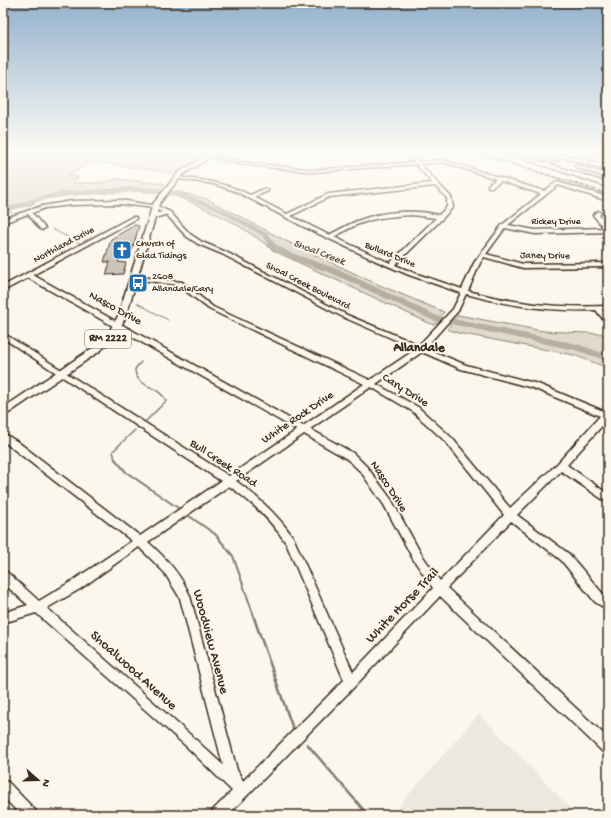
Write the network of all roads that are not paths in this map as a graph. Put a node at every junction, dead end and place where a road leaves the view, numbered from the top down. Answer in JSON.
{"nodes":[{"id":1,"x":166,"y":190,"type":"edge"},
{"id":2,"x":235,"y":190,"type":"edge"},
{"id":3,"x":266,"y":190,"type":"dead end"},
{"id":4,"x":381,"y":190,"type":"edge"},
{"id":5,"x":442,"y":190,"type":"edge"},
{"id":6,"x":535,"y":190,"type":"edge"},
{"id":7,"x":548,"y":190,"type":"edge"},
{"id":8,"x":580,"y":190,"type":"edge"},
{"id":9,"x":544,"y":193,"type":"junction"},
{"id":10,"x":250,"y":197,"type":"junction"},
{"id":11,"x":608,"y":199,"type":"edge"},
{"id":12,"x":155,"y":207,"type":"junction"},
{"id":13,"x":29,"y":212,"type":"junction"},
{"id":14,"x":598,"y":212,"type":"dead end"},
{"id":15,"x":168,"y":213,"type":"junction"},
{"id":16,"x":288,"y":216,"type":"junction"},
{"id":17,"x":151,"y":217,"type":"junction"},
{"id":18,"x":441,"y":217,"type":"junction"},
{"id":19,"x":134,"y":218,"type":"dead end"},
{"id":20,"x":3,"y":221,"type":"edge"},
{"id":21,"x":504,"y":226,"type":"junction"},
{"id":22,"x":42,"y":228,"type":"dead end"},
{"id":23,"x":608,"y":230,"type":"edge"},
{"id":24,"x":330,"y":237,"type":"junction"},
{"id":25,"x":482,"y":256,"type":"junction"},
{"id":26,"x":391,"y":265,"type":"junction"},
{"id":27,"x":608,"y":265,"type":"edge"},
{"id":28,"x":28,"y":275,"type":"junction"},
{"id":29,"x":134,"y":277,"type":"junction"},
{"id":30,"x":3,"y":289,"type":"edge"},
{"id":31,"x":465,"y":292,"type":"junction"},
{"id":32,"x":597,"y":308,"type":"junction"},
{"id":33,"x":608,"y":308,"type":"edge"},
{"id":34,"x":608,"y":320,"type":"edge"},
{"id":35,"x":118,"y":325,"type":"junction"},
{"id":36,"x":3,"y":336,"type":"edge"},
{"id":37,"x":421,"y":349,"type":"junction"},
{"id":38,"x":61,"y":373,"type":"junction"},
{"id":39,"x":371,"y":384,"type":"junction"},
{"id":40,"x":3,"y":413,"type":"edge"},
{"id":41,"x":607,"y":415,"type":"edge"},
{"id":42,"x":304,"y":428,"type":"junction"},
{"id":43,"x":3,"y":436,"type":"edge"},
{"id":44,"x":561,"y":466,"type":"junction"},
{"id":45,"x":226,"y":480,"type":"junction"},
{"id":46,"x":608,"y":499,"type":"edge"},
{"id":47,"x":510,"y":516,"type":"junction"},
{"id":48,"x":139,"y":541,"type":"junction"},
{"id":49,"x":3,"y":576,"type":"edge"},
{"id":50,"x":440,"y":588,"type":"junction"},
{"id":51,"x":608,"y":606,"type":"edge"},
{"id":52,"x":38,"y":607,"type":"junction"},
{"id":53,"x":3,"y":618,"type":"edge"},
{"id":54,"x":351,"y":682,"type":"junction"},
{"id":55,"x":608,"y":747,"type":"edge"},
{"id":56,"x":3,"y":787,"type":"edge"},
{"id":57,"x":241,"y":791,"type":"junction"},
{"id":58,"x":30,"y":815,"type":"edge"},
{"id":59,"x":218,"y":815,"type":"edge"}],
"edges":[{"from":1,"to":12,"type":"main road","number":"RM 2222"},
{"from":2,"to":10,"type":"street","name":"Bullard Drive"},
{"from":3,"to":10,"type":"street"},
{"from":4,"to":16,"type":"street"},
{"from":5,"to":18,"type":"street"},
{"from":6,"to":9,"type":"street"},
{"from":7,"to":9,"type":"street","name":"White Rock Drive"},
{"from":8,"to":11,"type":"street","name":"White Rock Drive"},
{"from":9,"to":21,"type":"street","name":"White Rock Drive"},
{"from":10,"to":16,"type":"street","name":"Bullard Drive"},
{"from":12,"to":13,"type":"street","name":"Shoal Creek Boulevard"},
{"from":12,"to":15,"type":"street","name":"Shoal Creek Boulevard"},
{"from":12,"to":17,"type":"main road","number":"RM 2222"},
{"from":13,"to":20,"type":"street","name":"Shoal Creek Boulevard"},
{"from":13,"to":22,"type":"street"},
{"from":14,"to":23,"type":"street"},
{"from":15,"to":17,"type":"main road"},
{"from":15,"to":37,"type":"street","name":"Shoal Creek Boulevard"},
{"from":16,"to":24,"type":"street","name":"Bullard Drive"},
{"from":17,"to":29,"type":"main road","number":"RM 2222"},
{"from":18,"to":24,"type":"street"},
{"from":18,"to":26,"type":"street"},
{"from":19,"to":28,"type":"street","name":"Northland Drive"},
{"from":21,"to":23,"type":"street","name":"Rickey Drive"},
{"from":21,"to":25,"type":"street","name":"White Rock Drive"},
{"from":24,"to":26,"type":"street","name":"Bullard Drive"},
{"from":25,"to":27,"type":"street","name":"Janey Drive"},
{"from":25,"to":31,"type":"street","name":"White Rock Drive"},
{"from":26,"to":31,"type":"street","name":"Bullard Drive"},
{"from":28,"to":30,"type":"street","name":"Northland Drive"},
{"from":28,"to":35,"type":"street","name":"Nasco Drive"},
{"from":29,"to":35,"type":"main road","number":"RM 2222"},
{"from":29,"to":39,"type":"street","name":"Cary Drive"},
{"from":31,"to":32,"type":"street","name":"Bullard Drive"},
{"from":31,"to":37,"type":"street","name":"White Rock Drive"},
{"from":32,"to":33,"type":"street","name":"Bullard Drive"},
{"from":32,"to":34,"type":"street"},
{"from":35,"to":38,"type":"main road","number":"RM 2222"},
{"from":35,"to":42,"type":"street","name":"Nasco Drive"},
{"from":36,"to":38,"type":"street","name":"Bull Creek Road"},
{"from":37,"to":39,"type":"street","name":"White Rock Drive"},
{"from":37,"to":41,"type":"street","name":"Shoal Creek Boulevard"},
{"from":38,"to":40,"type":"main road","number":"RM 2222"},
{"from":38,"to":45,"type":"street","name":"Bull Creek Road"},
{"from":39,"to":42,"type":"street","name":"White Rock Drive"},
{"from":39,"to":47,"type":"street","name":"Cary Drive"},
{"from":41,"to":44,"type":"street","name":"White Horse Trail"},
{"from":42,"to":45,"type":"street","name":"White Rock Drive"},
{"from":42,"to":50,"type":"street","name":"Nasco Drive"},
{"from":43,"to":48,"type":"street","name":"Woodview Avenue"},
{"from":44,"to":46,"type":"street"},
{"from":44,"to":47,"type":"street","name":"White Horse Trail"},
{"from":45,"to":48,"type":"street","name":"White Rock Drive"},
{"from":45,"to":54,"type":"street","name":"Bull Creek Road"},
{"from":47,"to":50,"type":"street","name":"White Horse Trail"},
{"from":47,"to":51,"type":"street","name":"Cary Drive"},
{"from":48,"to":52,"type":"street","name":"White Rock Drive"},
{"from":48,"to":57,"type":"street","name":"Woodview Avenue"},
{"from":49,"to":52,"type":"street","name":"Shoalwood Avenue"},
{"from":50,"to":54,"type":"street","name":"White Horse Trail"},
{"from":50,"to":55,"type":"street","name":"Nasco Drive"},
{"from":52,"to":53,"type":"street","name":"White Rock Drive"},
{"from":52,"to":57,"type":"street","name":"Shoalwood Avenue"},
{"from":54,"to":57,"type":"street","name":"White Horse Trail"},
{"from":56,"to":58,"type":"street"},
{"from":57,"to":59,"type":"street","name":"White Horse Trail"}]}
